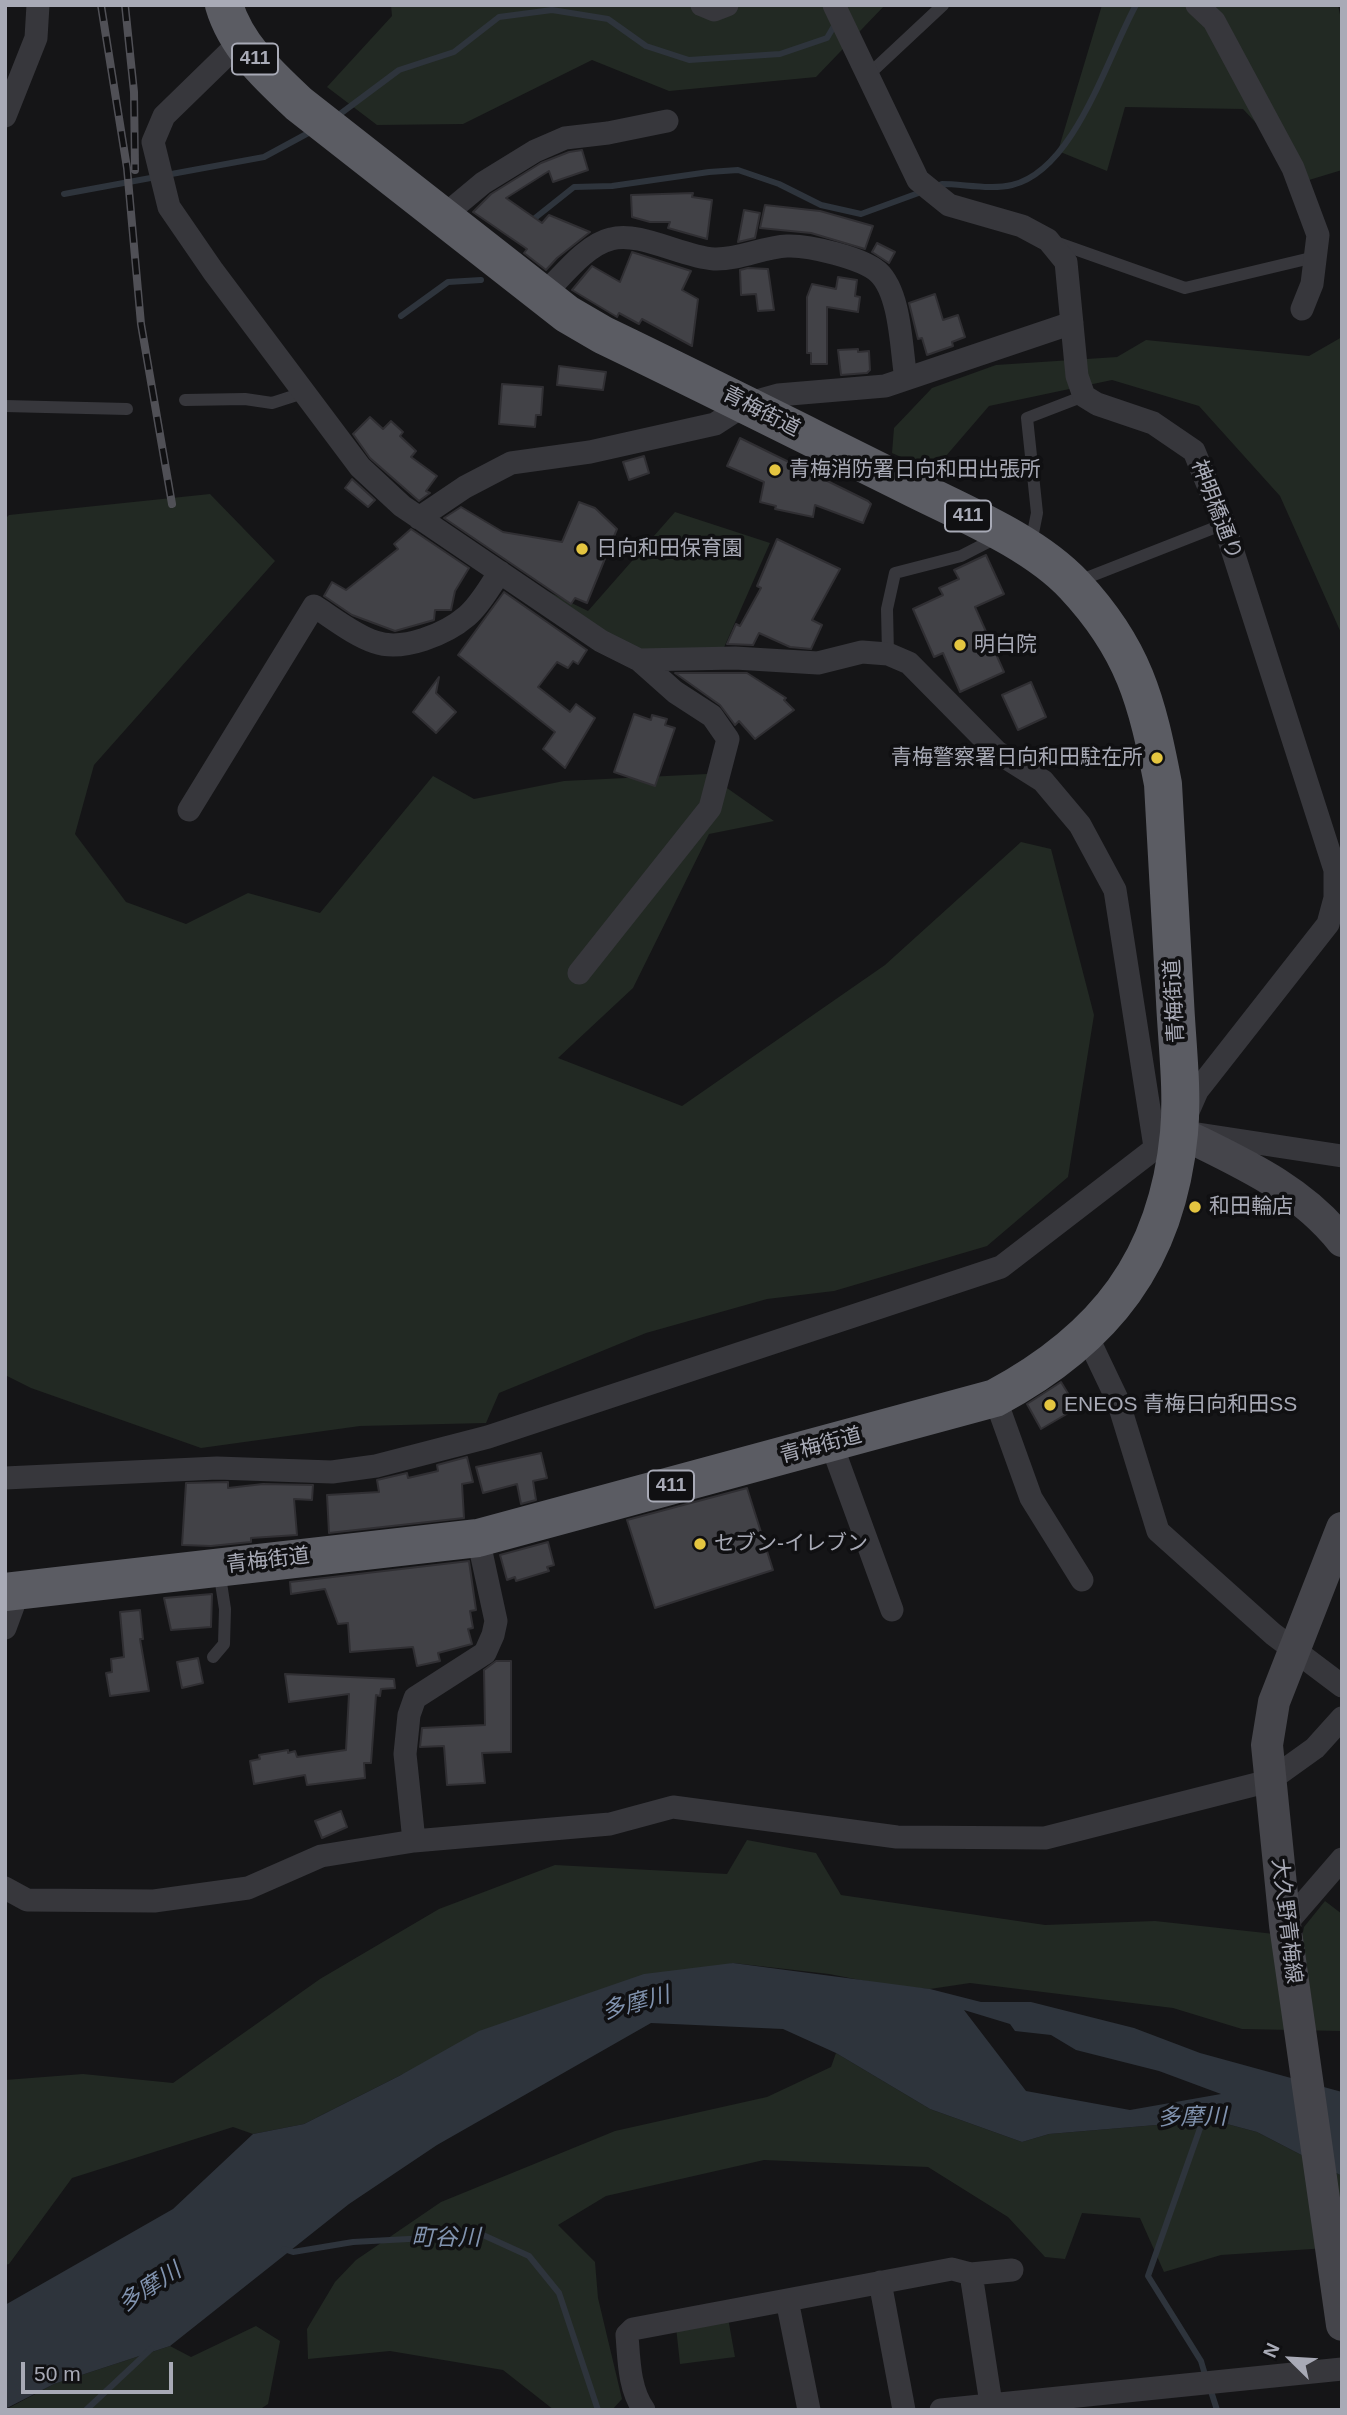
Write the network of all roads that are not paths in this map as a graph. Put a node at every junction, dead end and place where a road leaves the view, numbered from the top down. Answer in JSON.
{"nodes":[{"id":1,"x":38,"y":5,"type":"edge"},
{"id":2,"x":223,"y":5,"type":"edge"},
{"id":3,"x":702,"y":5,"type":"edge"},
{"id":4,"x":727,"y":5,"type":"edge"},
{"id":5,"x":834,"y":5,"type":"edge"},
{"id":6,"x":943,"y":5,"type":"edge"},
{"id":7,"x":1197,"y":5,"type":"edge"},
{"id":8,"x":241,"y":41,"type":"junction"},
{"id":9,"x":866,"y":77,"type":"junction"},
{"id":10,"x":5,"y":116,"type":"edge"},
{"id":11,"x":667,"y":121,"type":"dead end"},
{"id":12,"x":441,"y":218,"type":"junction"},
{"id":13,"x":1048,"y":240,"type":"junction"},
{"id":14,"x":1315,"y":257,"type":"junction"},
{"id":15,"x":542,"y":296,"type":"junction"},
{"id":16,"x":1302,"y":309,"type":"dead end"},
{"id":17,"x":1072,"y":323,"type":"junction"},
{"id":18,"x":906,"y":379,"type":"junction"},
{"id":19,"x":303,"y":393,"type":"junction"},
{"id":20,"x":1084,"y":396,"type":"junction"},
{"id":21,"x":185,"y":400,"type":"dead end"},
{"id":22,"x":746,"y":404,"type":"junction"},
{"id":23,"x":5,"y":406,"type":"edge"},
{"id":24,"x":127,"y":409,"type":"dead end"},
{"id":25,"x":419,"y":518,"type":"junction"},
{"id":26,"x":1224,"y":524,"type":"junction"},
{"id":27,"x":1016,"y":542,"type":"junction"},
{"id":28,"x":500,"y":572,"type":"junction"},
{"id":29,"x":1073,"y":583,"type":"junction"},
{"id":30,"x":888,"y":653,"type":"junction"},
{"id":31,"x":639,"y":660,"type":"junction"},
{"id":32,"x":189,"y":810,"type":"dead end"},
{"id":33,"x":579,"y":973,"type":"dead end"},
{"id":34,"x":1167,"y":1139,"type":"junction"},
{"id":35,"x":1341,"y":1155,"type":"edge"},
{"id":36,"x":1342,"y":1241,"type":"edge"},
{"id":37,"x":1087,"y":1336,"type":"junction"},
{"id":38,"x":995,"y":1398,"type":"junction"},
{"id":39,"x":831,"y":1443,"type":"junction"},
{"id":40,"x":5,"y":1478,"type":"edge"},
{"id":41,"x":1342,"y":1528,"type":"edge"},
{"id":42,"x":478,"y":1538,"type":"junction"},
{"id":43,"x":219,"y":1567,"type":"junction"},
{"id":44,"x":1082,"y":1580,"type":"dead end"},
{"id":45,"x":12,"y":1591,"type":"edge"},
{"id":46,"x":892,"y":1610,"type":"dead end"},
{"id":47,"x":5,"y":1628,"type":"edge"},
{"id":48,"x":1292,"y":1649,"type":"junction"},
{"id":49,"x":214,"y":1657,"type":"dead end"},
{"id":50,"x":1342,"y":1686,"type":"edge"},
{"id":51,"x":1342,"y":1718,"type":"edge"},
{"id":52,"x":1269,"y":1781,"type":"junction"},
{"id":53,"x":414,"y":1841,"type":"junction"},
{"id":54,"x":1342,"y":1859,"type":"edge"},
{"id":55,"x":5,"y":1888,"type":"edge"},
{"id":56,"x":1287,"y":1933,"type":"junction"},
{"id":57,"x":1012,"y":2270,"type":"dead end"},
{"id":58,"x":971,"y":2274,"type":"junction"},
{"id":59,"x":880,"y":2282,"type":"junction"},
{"id":60,"x":787,"y":2300,"type":"junction"},
{"id":61,"x":1342,"y":2325,"type":"edge"},
{"id":62,"x":1342,"y":2369,"type":"edge"},
{"id":63,"x":991,"y":2407,"type":"edge"},
{"id":64,"x":644,"y":2410,"type":"edge"},
{"id":65,"x":809,"y":2410,"type":"edge"},
{"id":66,"x":904,"y":2410,"type":"edge"},
{"id":67,"x":941,"y":2410,"type":"edge"}],
"edges":[{"from":1,"to":10,"type":"street"},
{"from":2,"to":8,"type":"highway","name":"青梅街道","number":"411"},
{"from":3,"to":4,"type":"street"},
{"from":5,"to":9,"type":"street"},
{"from":6,"to":9,"type":"lane"},
{"from":7,"to":14,"type":"street"},
{"from":8,"to":12,"type":"highway","name":"青梅街道","number":"411"},
{"from":8,"to":19,"type":"street"},
{"from":9,"to":13,"type":"street"},
{"from":11,"to":12,"type":"street"},
{"from":12,"to":15,"type":"highway","name":"青梅街道","number":"411"},
{"from":13,"to":14,"type":"lane"},
{"from":13,"to":17,"type":"street"},
{"from":14,"to":16,"type":"street"},
{"from":15,"to":18,"type":"street"},
{"from":15,"to":22,"type":"highway","name":"青梅街道","number":"411"},
{"from":17,"to":18,"type":"street"},
{"from":17,"to":20,"type":"street"},
{"from":18,"to":22,"type":"street"},
{"from":19,"to":21,"type":"lane"},
{"from":19,"to":25,"type":"street"},
{"from":20,"to":26,"type":"street","name":"神明橋通り"},
{"from":20,"to":27,"type":"lane"},
{"from":22,"to":25,"type":"street"},
{"from":22,"to":27,"type":"highway","name":"青梅街道","number":"411"},
{"from":23,"to":24,"type":"lane"},
{"from":25,"to":28,"type":"street"},
{"from":26,"to":29,"type":"lane"},
{"from":26,"to":34,"type":"street","name":"神明橋通り"},
{"from":27,"to":29,"type":"highway","name":"青梅街道","number":"411"},
{"from":27,"to":30,"type":"lane"},
{"from":28,"to":31,"type":"street"},
{"from":28,"to":32,"type":"street"},
{"from":29,"to":34,"type":"highway","name":"青梅街道","number":"411"},
{"from":30,"to":31,"type":"street"},
{"from":30,"to":34,"type":"street"},
{"from":31,"to":33,"type":"street"},
{"from":34,"to":35,"type":"street"},
{"from":34,"to":36,"type":"main road"},
{"from":34,"to":37,"type":"highway","name":"青梅街道","number":"411"},
{"from":34,"to":40,"type":"street"},
{"from":37,"to":38,"type":"highway","name":"青梅街道","number":"411"},
{"from":37,"to":48,"type":"street"},
{"from":38,"to":39,"type":"highway","name":"青梅街道","number":"411"},
{"from":38,"to":44,"type":"street"},
{"from":39,"to":42,"type":"highway","name":"青梅街道","number":"411"},
{"from":39,"to":46,"type":"street"},
{"from":41,"to":48,"type":"main road","name":"大久野青梅線"},
{"from":42,"to":43,"type":"highway","name":"青梅街道","number":"411"},
{"from":42,"to":53,"type":"street"},
{"from":43,"to":45,"type":"highway","name":"青梅街道","number":"411"},
{"from":43,"to":49,"type":"lane"},
{"from":45,"to":47,"type":"street"},
{"from":48,"to":50,"type":"street"},
{"from":48,"to":52,"type":"main road","name":"大久野青梅線"},
{"from":51,"to":52,"type":"street"},
{"from":52,"to":53,"type":"street"},
{"from":52,"to":56,"type":"main road","name":"大久野青梅線"},
{"from":53,"to":55,"type":"street"},
{"from":54,"to":56,"type":"street"},
{"from":56,"to":61,"type":"main road","name":"大久野青梅線"},
{"from":57,"to":58,"type":"street"},
{"from":58,"to":59,"type":"street"},
{"from":58,"to":63,"type":"street"},
{"from":59,"to":60,"type":"street"},
{"from":59,"to":66,"type":"street"},
{"from":60,"to":64,"type":"street"},
{"from":60,"to":65,"type":"street"},
{"from":62,"to":63,"type":"street"},
{"from":63,"to":67,"type":"street"}]}
